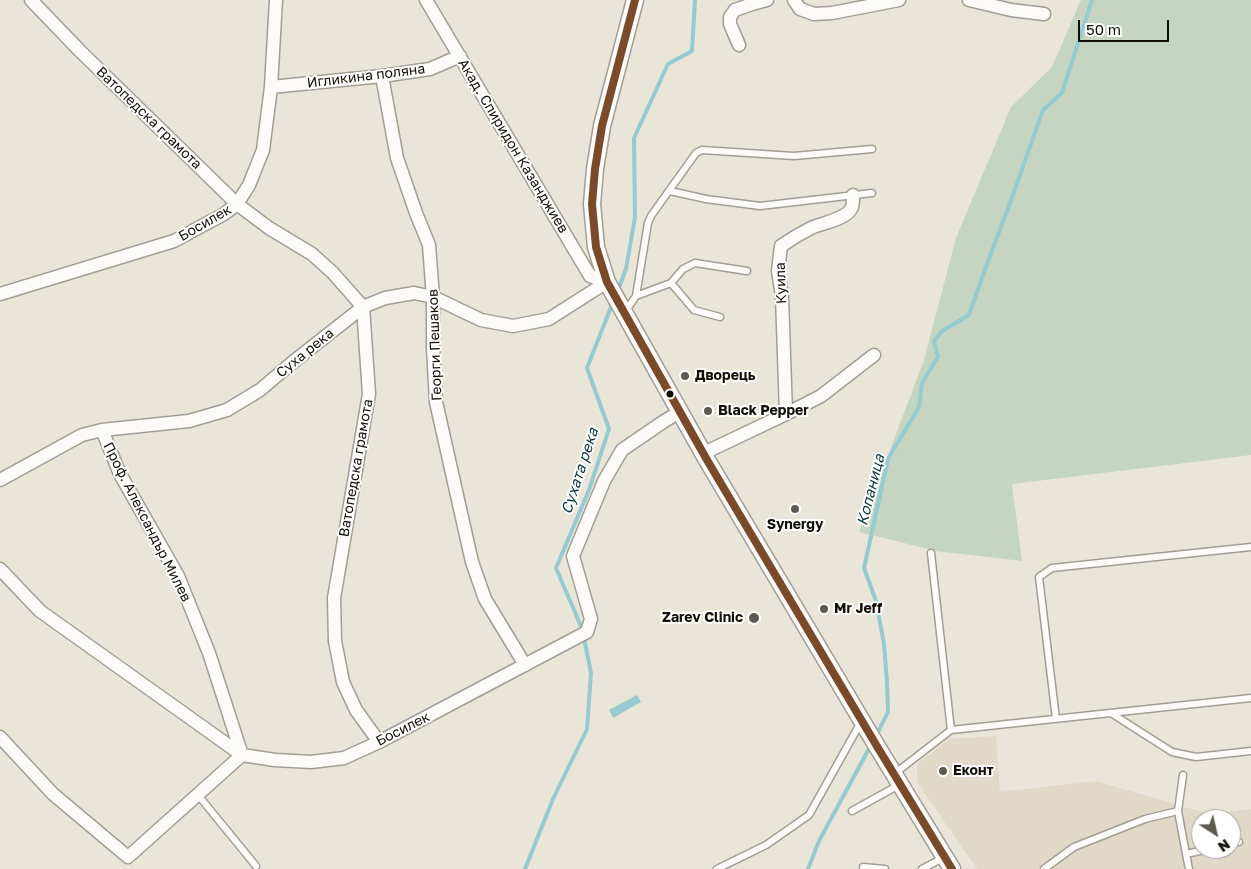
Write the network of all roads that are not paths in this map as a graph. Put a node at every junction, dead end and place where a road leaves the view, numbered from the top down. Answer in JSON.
{"nodes":[{"id":1,"x":31,"y":0,"type":"edge"},
{"id":2,"x":276,"y":0,"type":"edge"},
{"id":3,"x":426,"y":0,"type":"edge"},
{"id":4,"x":635,"y":0,"type":"edge"},
{"id":5,"x":767,"y":0,"type":"edge"},
{"id":6,"x":794,"y":0,"type":"edge"},
{"id":7,"x":899,"y":0,"type":"edge"},
{"id":8,"x":969,"y":0,"type":"edge"},
{"id":9,"x":1044,"y":14,"type":"dead end"},
{"id":10,"x":739,"y":44,"type":"dead end"},
{"id":11,"x":460,"y":56,"type":"junction"},
{"id":12,"x":382,"y":76,"type":"junction"},
{"id":13,"x":271,"y":86,"type":"junction"},
{"id":14,"x":872,"y":149,"type":"dead end"},
{"id":15,"x":670,"y":191,"type":"junction"},
{"id":16,"x":872,"y":193,"type":"dead end"},
{"id":17,"x":853,"y":195,"type":"junction"},
{"id":18,"x":237,"y":204,"type":"junction"},
{"id":19,"x":747,"y":271,"type":"dead end"},
{"id":20,"x":608,"y":282,"type":"junction"},
{"id":21,"x":670,"y":284,"type":"junction"},
{"id":22,"x":0,"y":294,"type":"edge"},
{"id":23,"x":636,"y":296,"type":"junction"},
{"id":24,"x":434,"y":297,"type":"junction"},
{"id":25,"x":363,"y":306,"type":"junction"},
{"id":26,"x":625,"y":312,"type":"junction"},
{"id":27,"x":720,"y":317,"type":"dead end"},
{"id":28,"x":874,"y":355,"type":"dead end"},
{"id":29,"x":681,"y":411,"type":"junction"},
{"id":30,"x":786,"y":414,"type":"junction"},
{"id":31,"x":102,"y":430,"type":"junction"},
{"id":32,"x":704,"y":454,"type":"junction"},
{"id":33,"x":0,"y":480,"type":"edge"},
{"id":34,"x":1251,"y":547,"type":"edge"},
{"id":35,"x":931,"y":553,"type":"dead end"},
{"id":36,"x":0,"y":569,"type":"edge"},
{"id":37,"x":525,"y":665,"type":"junction"},
{"id":38,"x":1251,"y":698,"type":"edge"},
{"id":39,"x":1111,"y":713,"type":"junction"},
{"id":40,"x":1056,"y":719,"type":"junction"},
{"id":41,"x":865,"y":727,"type":"junction"},
{"id":42,"x":951,"y":730,"type":"junction"},
{"id":43,"x":0,"y":737,"type":"edge"},
{"id":44,"x":379,"y":742,"type":"junction"},
{"id":45,"x":1251,"y":751,"type":"edge"},
{"id":46,"x":242,"y":755,"type":"junction"},
{"id":47,"x":1183,"y":775,"type":"dead end"},
{"id":48,"x":897,"y":779,"type":"junction"},
{"id":49,"x":198,"y":795,"type":"junction"},
{"id":50,"x":852,"y":811,"type":"dead end"},
{"id":51,"x":1178,"y":811,"type":"junction"},
{"id":52,"x":1191,"y":853,"type":"edge"},
{"id":53,"x":1186,"y":854,"type":"junction"},
{"id":54,"x":948,"y":863,"type":"edge"},
{"id":55,"x":256,"y":866,"type":"dead end"},
{"id":56,"x":863,"y":867,"type":"dead end"},
{"id":57,"x":717,"y":869,"type":"edge"},
{"id":58,"x":886,"y":869,"type":"edge"},
{"id":59,"x":922,"y":869,"type":"edge"},
{"id":60,"x":1044,"y":869,"type":"edge"},
{"id":61,"x":1189,"y":869,"type":"edge"}],
"edges":[{"from":1,"to":18,"type":"street","name":"Ватопедска грамота"},
{"from":2,"to":13,"type":"street","name":"Босилек"},
{"from":3,"to":11,"type":"street","name":"Акад. Спиридон Казанджиев"},
{"from":4,"to":20,"type":"street"},
{"from":5,"to":10,"type":"street"},
{"from":6,"to":7,"type":"street"},
{"from":8,"to":9,"type":"street"},
{"from":11,"to":12,"type":"street","name":"Игликина поляна"},
{"from":11,"to":20,"type":"street","name":"Акад. Спиридон Казанджиев"},
{"from":12,"to":13,"type":"street","name":"Игликина поляна"},
{"from":12,"to":24,"type":"street","name":"Георги Пешаков"},
{"from":13,"to":18,"type":"street","name":"Босилек"},
{"from":14,"to":15,"type":"lane"},
{"from":15,"to":17,"type":"lane"},
{"from":15,"to":23,"type":"lane"},
{"from":16,"to":17,"type":"lane"},
{"from":17,"to":30,"type":"street","name":"Куила"},
{"from":18,"to":22,"type":"street","name":"Босилек"},
{"from":18,"to":25,"type":"street","name":"Ватопедска грамота"},
{"from":19,"to":21,"type":"lane"},
{"from":20,"to":24,"type":"street","name":"Суха река"},
{"from":20,"to":26,"type":"street"},
{"from":21,"to":23,"type":"lane"},
{"from":21,"to":27,"type":"lane"},
{"from":23,"to":26,"type":"lane"},
{"from":24,"to":25,"type":"street","name":"Суха река"},
{"from":24,"to":37,"type":"street","name":"Георги Пешаков"},
{"from":25,"to":31,"type":"street","name":"Суха река"},
{"from":25,"to":44,"type":"street","name":"Ватопедска грамота"},
{"from":26,"to":29,"type":"street"},
{"from":28,"to":30,"type":"street"},
{"from":29,"to":32,"type":"street"},
{"from":29,"to":37,"type":"street","name":"Босилек"},
{"from":30,"to":32,"type":"street"},
{"from":31,"to":33,"type":"street","name":"Суха река"},
{"from":31,"to":46,"type":"street","name":"Проф. Александър Милев"},
{"from":32,"to":41,"type":"street"},
{"from":34,"to":40,"type":"lane"},
{"from":35,"to":42,"type":"lane"},
{"from":36,"to":46,"type":"street","name":"Босилек"},
{"from":37,"to":44,"type":"street","name":"Босилек"},
{"from":38,"to":39,"type":"lane"},
{"from":39,"to":40,"type":"lane"},
{"from":39,"to":45,"type":"lane"},
{"from":40,"to":42,"type":"lane"},
{"from":41,"to":48,"type":"street"},
{"from":41,"to":57,"type":"lane"},
{"from":42,"to":48,"type":"lane"},
{"from":43,"to":49,"type":"street"},
{"from":44,"to":46,"type":"street","name":"Босилек"},
{"from":46,"to":49,"type":"street"},
{"from":47,"to":51,"type":"lane"},
{"from":48,"to":50,"type":"lane"},
{"from":48,"to":54,"type":"street"},
{"from":49,"to":55,"type":"lane"},
{"from":51,"to":53,"type":"lane"},
{"from":51,"to":60,"type":"lane"},
{"from":52,"to":53,"type":"lane"},
{"from":53,"to":61,"type":"lane"},
{"from":54,"to":59,"type":"lane"},
{"from":56,"to":58,"type":"lane"}]}
